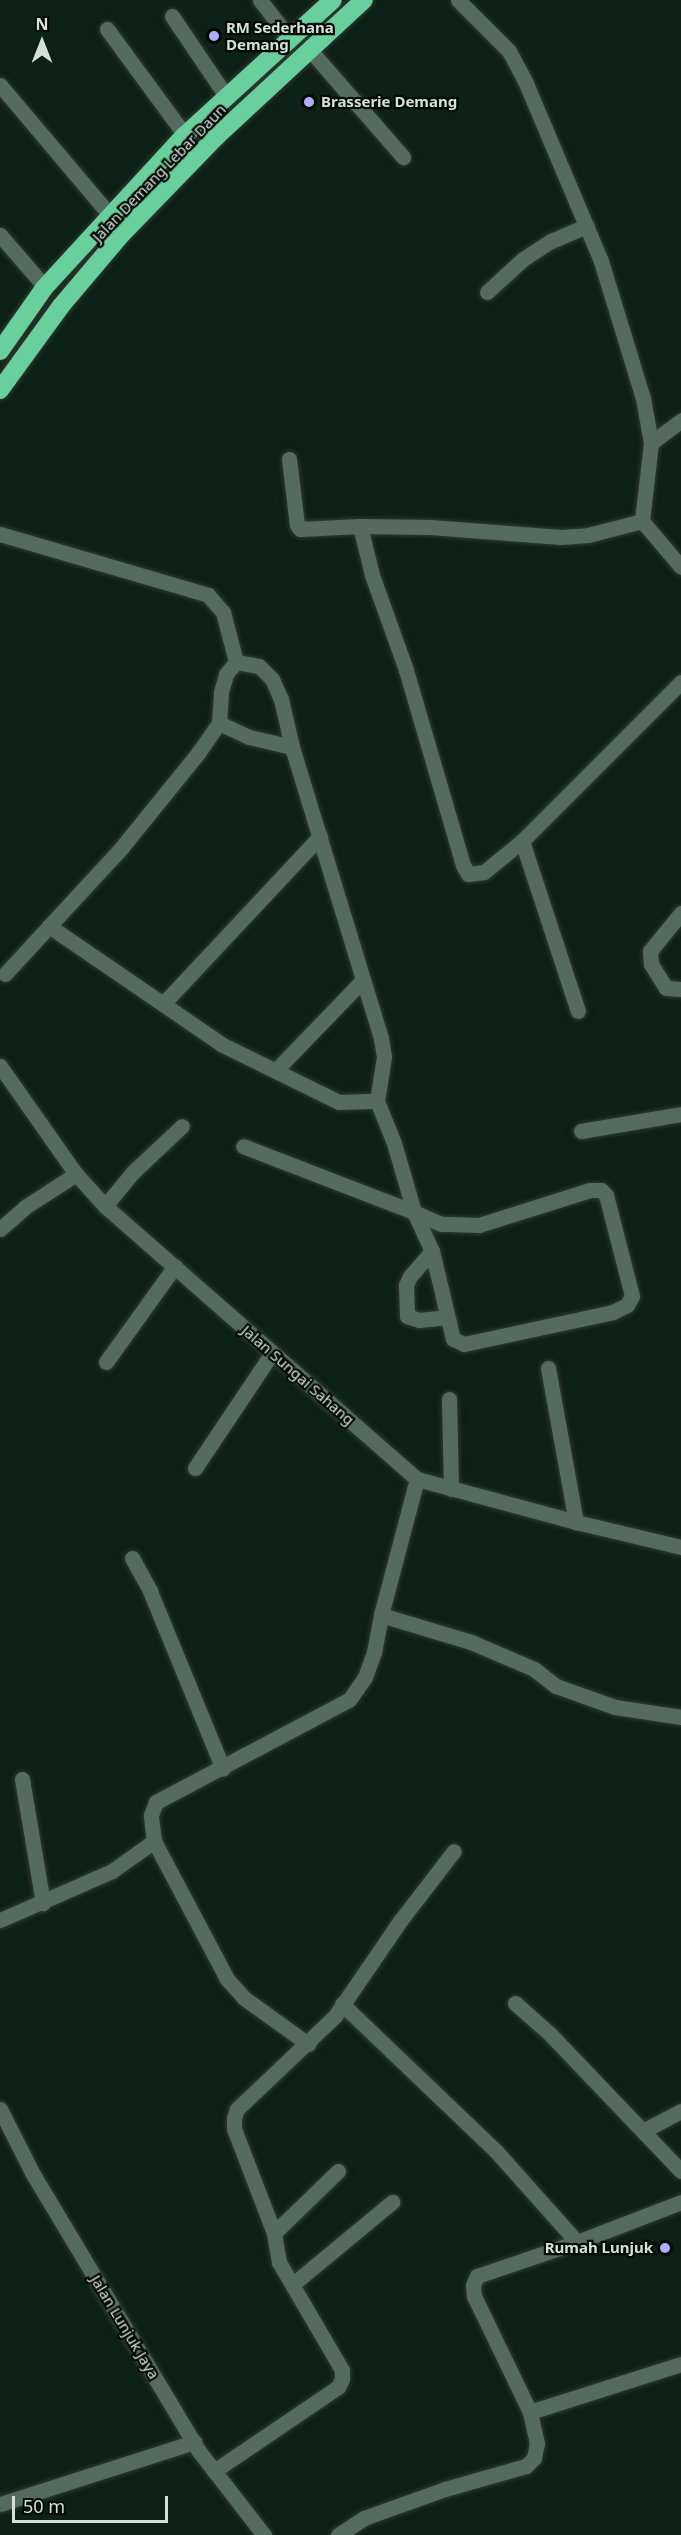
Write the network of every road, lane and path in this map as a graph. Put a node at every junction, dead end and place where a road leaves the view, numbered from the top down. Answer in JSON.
{"nodes":[{"id":1,"x":260,"y":0,"type":"edge"},
{"id":2,"x":333,"y":0,"type":"edge"},
{"id":3,"x":364,"y":0,"type":"edge"},
{"id":4,"x":458,"y":0,"type":"edge"},
{"id":5,"x":172,"y":16,"type":"dead end"},
{"id":6,"x":107,"y":29,"type":"dead end"},
{"id":7,"x":290,"y":39,"type":"junction"},
{"id":8,"x":310,"y":50,"type":"junction"},
{"id":9,"x":0,"y":85,"type":"edge"},
{"id":10,"x":226,"y":96,"type":"junction"},
{"id":11,"x":185,"y":135,"type":"junction"},
{"id":12,"x":403,"y":157,"type":"dead end"},
{"id":13,"x":110,"y":215,"type":"junction"},
{"id":14,"x":587,"y":226,"type":"junction"},
{"id":15,"x":0,"y":235,"type":"edge"},
{"id":16,"x":45,"y":286,"type":"junction"},
{"id":17,"x":488,"y":292,"type":"dead end"},
{"id":18,"x":0,"y":351,"type":"edge"},
{"id":19,"x":0,"y":390,"type":"edge"},
{"id":20,"x":681,"y":420,"type":"edge"},
{"id":21,"x":651,"y":443,"type":"junction"},
{"id":22,"x":289,"y":459,"type":"dead end"},
{"id":23,"x":642,"y":521,"type":"junction"},
{"id":24,"x":360,"y":526,"type":"junction"},
{"id":25,"x":0,"y":534,"type":"edge"},
{"id":26,"x":681,"y":567,"type":"edge"},
{"id":27,"x":236,"y":662,"type":"junction"},
{"id":28,"x":681,"y":682,"type":"edge"},
{"id":29,"x":219,"y":723,"type":"junction"},
{"id":30,"x":292,"y":747,"type":"junction"},
{"id":31,"x":320,"y":836,"type":"junction"},
{"id":32,"x":522,"y":841,"type":"junction"},
{"id":33,"x":681,"y":913,"type":"edge"},
{"id":34,"x":49,"y":926,"type":"junction"},
{"id":35,"x":5,"y":974,"type":"dead end"},
{"id":36,"x":362,"y":981,"type":"junction"},
{"id":37,"x":681,"y":989,"type":"edge"},
{"id":38,"x":163,"y":1004,"type":"junction"},
{"id":39,"x":578,"y":1011,"type":"dead end"},
{"id":40,"x":0,"y":1066,"type":"edge"},
{"id":41,"x":276,"y":1070,"type":"junction"},
{"id":42,"x":378,"y":1101,"type":"junction"},
{"id":43,"x":681,"y":1114,"type":"edge"},
{"id":44,"x":182,"y":1126,"type":"dead end"},
{"id":45,"x":581,"y":1131,"type":"dead end"},
{"id":46,"x":243,"y":1146,"type":"dead end"},
{"id":47,"x":76,"y":1174,"type":"junction"},
{"id":48,"x":105,"y":1206,"type":"junction"},
{"id":49,"x":414,"y":1212,"type":"junction"},
{"id":50,"x":0,"y":1229,"type":"edge"},
{"id":51,"x":432,"y":1251,"type":"junction"},
{"id":52,"x":175,"y":1266,"type":"junction"},
{"id":53,"x":446,"y":1317,"type":"junction"},
{"id":54,"x":272,"y":1353,"type":"junction"},
{"id":55,"x":106,"y":1362,"type":"dead end"},
{"id":56,"x":548,"y":1368,"type":"dead end"},
{"id":57,"x":449,"y":1399,"type":"dead end"},
{"id":58,"x":195,"y":1468,"type":"dead end"},
{"id":59,"x":417,"y":1479,"type":"junction"},
{"id":60,"x":452,"y":1489,"type":"junction"},
{"id":61,"x":576,"y":1522,"type":"junction"},
{"id":62,"x":681,"y":1547,"type":"edge"},
{"id":63,"x":132,"y":1558,"type":"dead end"},
{"id":64,"x":381,"y":1616,"type":"junction"},
{"id":65,"x":681,"y":1717,"type":"edge"},
{"id":66,"x":223,"y":1768,"type":"junction"},
{"id":67,"x":22,"y":1779,"type":"dead end"},
{"id":68,"x":154,"y":1841,"type":"junction"},
{"id":69,"x":454,"y":1851,"type":"dead end"},
{"id":70,"x":43,"y":1903,"type":"junction"},
{"id":71,"x":0,"y":1920,"type":"edge"},
{"id":72,"x":515,"y":2003,"type":"dead end"},
{"id":73,"x":342,"y":2004,"type":"junction"},
{"id":74,"x":308,"y":2044,"type":"junction"},
{"id":75,"x":0,"y":2109,"type":"edge"},
{"id":76,"x":681,"y":2111,"type":"edge"},
{"id":77,"x":643,"y":2131,"type":"junction"},
{"id":78,"x":681,"y":2170,"type":"edge"},
{"id":79,"x":338,"y":2171,"type":"dead end"},
{"id":80,"x":392,"y":2202,"type":"dead end"},
{"id":81,"x":681,"y":2202,"type":"edge"},
{"id":82,"x":274,"y":2233,"type":"junction"},
{"id":83,"x":577,"y":2242,"type":"junction"},
{"id":84,"x":293,"y":2284,"type":"junction"},
{"id":85,"x":681,"y":2364,"type":"edge"},
{"id":86,"x":530,"y":2412,"type":"junction"},
{"id":87,"x":194,"y":2442,"type":"junction"},
{"id":88,"x":214,"y":2471,"type":"junction"},
{"id":89,"x":0,"y":2504,"type":"edge"},
{"id":90,"x":264,"y":2535,"type":"edge"},
{"id":91,"x":338,"y":2535,"type":"edge"}],
"edges":[{"from":1,"to":7,"type":"street"},
{"from":2,"to":7,"type":"highway","name":"Jalan Demang Lebar Daun"},
{"from":3,"to":8,"type":"highway","name":"Jalan Demang Lebar Daun"},
{"from":4,"to":14,"type":"street"},
{"from":5,"to":10,"type":"street"},
{"from":6,"to":11,"type":"street"},
{"from":7,"to":10,"type":"highway","name":"Jalan Demang Lebar Daun"},
{"from":8,"to":12,"type":"street"},
{"from":8,"to":19,"type":"highway","name":"Jalan Demang Lebar Daun"},
{"from":9,"to":13,"type":"street"},
{"from":10,"to":11,"type":"highway","name":"Jalan Demang Lebar Daun"},
{"from":11,"to":13,"type":"highway","name":"Jalan Demang Lebar Daun"},
{"from":13,"to":16,"type":"highway","name":"Jalan Demang Lebar Daun"},
{"from":14,"to":17,"type":"street"},
{"from":14,"to":21,"type":"street"},
{"from":15,"to":16,"type":"street"},
{"from":16,"to":18,"type":"highway","name":"Jalan Demang Lebar Daun"},
{"from":20,"to":21,"type":"street"},
{"from":21,"to":23,"type":"street"},
{"from":22,"to":24,"type":"street"},
{"from":23,"to":24,"type":"street"},
{"from":23,"to":26,"type":"street"},
{"from":24,"to":32,"type":"street"},
{"from":25,"to":27,"type":"street"},
{"from":27,"to":29,"type":"street"},
{"from":27,"to":30,"type":"street"},
{"from":28,"to":32,"type":"street"},
{"from":29,"to":30,"type":"street"},
{"from":29,"to":34,"type":"street"},
{"from":30,"to":31,"type":"street"},
{"from":31,"to":36,"type":"street"},
{"from":31,"to":38,"type":"street"},
{"from":32,"to":39,"type":"street"},
{"from":33,"to":37,"type":"street"},
{"from":34,"to":35,"type":"street"},
{"from":34,"to":38,"type":"street"},
{"from":36,"to":41,"type":"street"},
{"from":36,"to":42,"type":"street"},
{"from":38,"to":41,"type":"street"},
{"from":40,"to":47,"type":"street","name":"Jalan Sungai Sahang"},
{"from":41,"to":42,"type":"street"},
{"from":42,"to":49,"type":"street"},
{"from":43,"to":45,"type":"street"},
{"from":44,"to":48,"type":"street"},
{"from":46,"to":49,"type":"street"},
{"from":47,"to":48,"type":"street","name":"Jalan Sungai Sahang"},
{"from":47,"to":50,"type":"street"},
{"from":48,"to":52,"type":"street","name":"Jalan Sungai Sahang"},
{"from":49,"to":51,"type":"street"},
{"from":49,"to":53,"type":"street"},
{"from":51,"to":53,"type":"street"},
{"from":51,"to":53,"type":"street"},
{"from":52,"to":54,"type":"street","name":"Jalan Sungai Sahang"},
{"from":52,"to":55,"type":"street"},
{"from":54,"to":58,"type":"street"},
{"from":54,"to":59,"type":"street","name":"Jalan Sungai Sahang"},
{"from":56,"to":61,"type":"street"},
{"from":57,"to":60,"type":"street"},
{"from":59,"to":60,"type":"street","name":"Jalan Sungai Sahang"},
{"from":59,"to":64,"type":"street"},
{"from":60,"to":61,"type":"street","name":"Jalan Sungai Sahang"},
{"from":61,"to":62,"type":"street","name":"Jalan Sungai Sahang"},
{"from":63,"to":66,"type":"street"},
{"from":64,"to":65,"type":"street"},
{"from":64,"to":66,"type":"street"},
{"from":66,"to":68,"type":"street"},
{"from":67,"to":70,"type":"street"},
{"from":68,"to":70,"type":"street"},
{"from":68,"to":74,"type":"street"},
{"from":69,"to":73,"type":"street"},
{"from":70,"to":71,"type":"street"},
{"from":72,"to":77,"type":"street"},
{"from":73,"to":74,"type":"street"},
{"from":73,"to":83,"type":"street"},
{"from":74,"to":82,"type":"street"},
{"from":75,"to":87,"type":"street","name":"Jalan Lunjuk Jaya"},
{"from":76,"to":77,"type":"street"},
{"from":77,"to":78,"type":"street"},
{"from":79,"to":82,"type":"street"},
{"from":80,"to":84,"type":"street"},
{"from":81,"to":83,"type":"street"},
{"from":82,"to":84,"type":"street"},
{"from":83,"to":86,"type":"street"},
{"from":84,"to":88,"type":"street"},
{"from":85,"to":86,"type":"street"},
{"from":86,"to":91,"type":"street"},
{"from":87,"to":88,"type":"street","name":"Jalan Lunjuk Jaya"},
{"from":87,"to":89,"type":"street"},
{"from":88,"to":90,"type":"street","name":"Jalan Lunjuk Jaya"}]}
